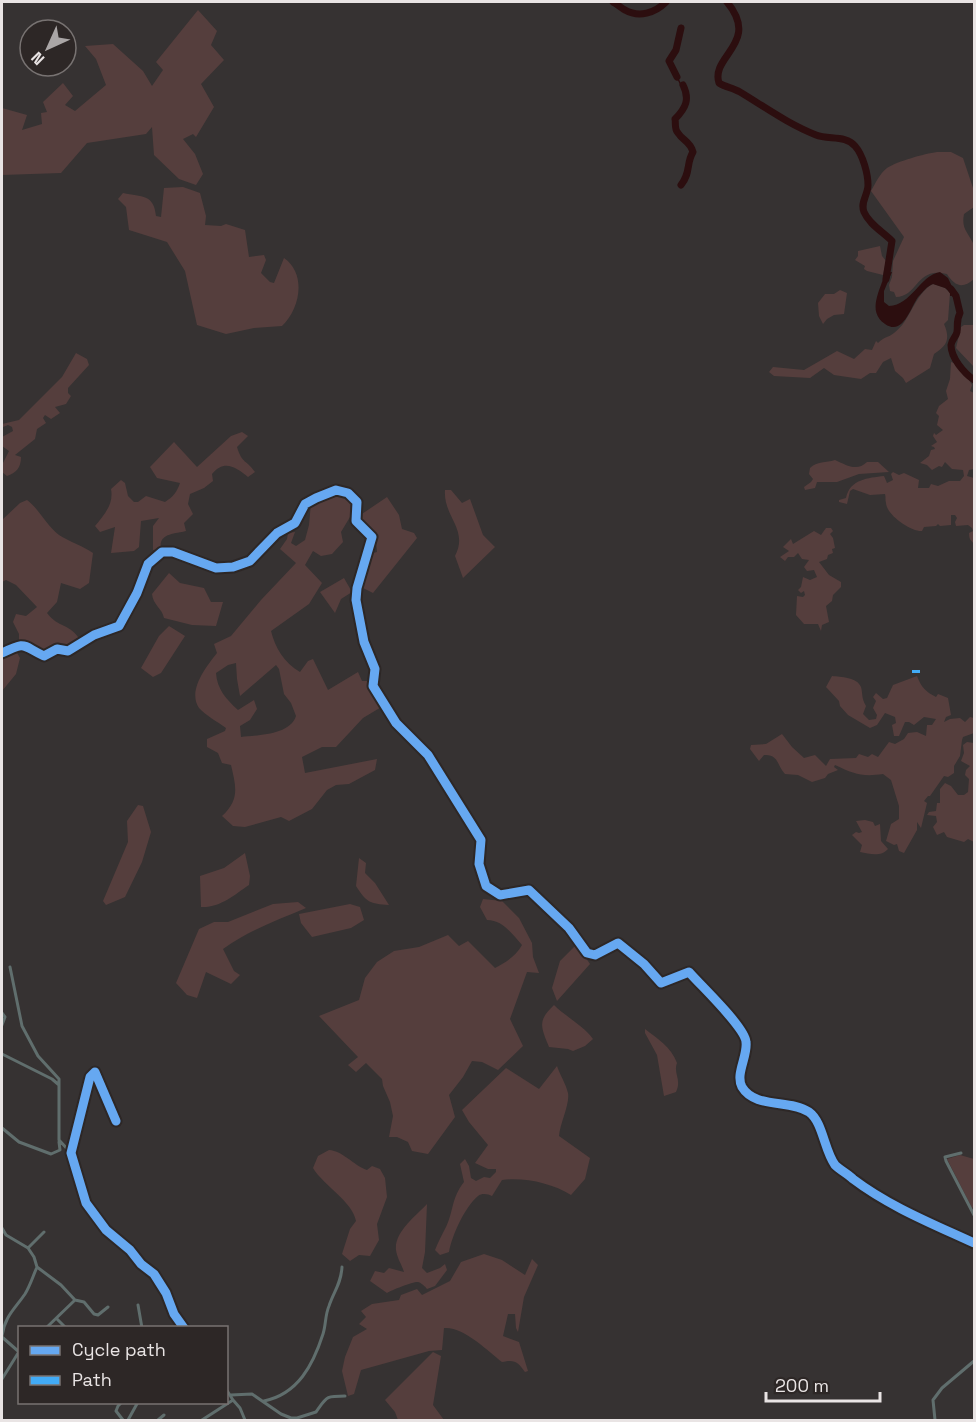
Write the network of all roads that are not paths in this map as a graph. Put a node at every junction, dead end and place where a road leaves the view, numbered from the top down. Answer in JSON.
{"nodes":[{"id":1,"x":2,"y":653,"type":"edge"},
{"id":2,"x":10,"y":967,"type":"dead end"},
{"id":3,"x":2,"y":1013,"type":"edge"},
{"id":4,"x":2,"y":1025,"type":"edge"},
{"id":5,"x":2,"y":1054,"type":"edge"},
{"id":6,"x":59,"y":1085,"type":"junction"},
{"id":7,"x":116,"y":1121,"type":"dead end"},
{"id":8,"x":2,"y":1128,"type":"edge"},
{"id":9,"x":58,"y":1140,"type":"junction"},
{"id":10,"x":71,"y":1153,"type":"junction"},
{"id":11,"x":961,"y":1153,"type":"dead end"},
{"id":12,"x":975,"y":1215,"type":"edge"},
{"id":13,"x":2,"y":1228,"type":"edge"},
{"id":14,"x":44,"y":1232,"type":"dead end"},
{"id":15,"x":975,"y":1243,"type":"edge"},
{"id":16,"x":28,"y":1248,"type":"junction"},
{"id":17,"x":37,"y":1267,"type":"junction"},
{"id":18,"x":342,"y":1267,"type":"dead end"},
{"id":19,"x":75,"y":1300,"type":"junction"},
{"id":20,"x":138,"y":1305,"type":"dead end"},
{"id":21,"x":108,"y":1307,"type":"dead end"},
{"id":22,"x":57,"y":1319,"type":"junction"},
{"id":23,"x":48,"y":1326,"type":"edge"},
{"id":24,"x":64,"y":1326,"type":"edge"},
{"id":25,"x":142,"y":1326,"type":"edge"},
{"id":26,"x":183,"y":1326,"type":"edge"},
{"id":27,"x":2,"y":1336,"type":"edge"},
{"id":28,"x":18,"y":1350,"type":"edge"},
{"id":29,"x":18,"y":1353,"type":"edge"},
{"id":30,"x":975,"y":1361,"type":"edge"},
{"id":31,"x":2,"y":1379,"type":"edge"},
{"id":32,"x":228,"y":1391,"type":"edge"},
{"id":33,"x":231,"y":1395,"type":"junction"},
{"id":34,"x":345,"y":1396,"type":"dead end"},
{"id":35,"x":233,"y":1400,"type":"junction"},
{"id":36,"x":264,"y":1401,"type":"junction"},
{"id":37,"x":228,"y":1403,"type":"edge"},
{"id":38,"x":120,"y":1404,"type":"edge"},
{"id":39,"x":137,"y":1404,"type":"edge"},
{"id":40,"x":227,"y":1404,"type":"edge"},
{"id":41,"x":164,"y":1414,"type":"dead end"},
{"id":42,"x":123,"y":1420,"type":"edge"},
{"id":43,"x":128,"y":1420,"type":"edge"},
{"id":44,"x":158,"y":1420,"type":"edge"},
{"id":45,"x":202,"y":1420,"type":"edge"},
{"id":46,"x":245,"y":1420,"type":"edge"},
{"id":47,"x":935,"y":1420,"type":"edge"}],
"edges":[{"from":1,"to":15,"type":"street"},
{"from":2,"to":6,"type":"street"},
{"from":3,"to":4,"type":"street"},
{"from":5,"to":6,"type":"street"},
{"from":6,"to":9,"type":"street"},
{"from":7,"to":10,"type":"street"},
{"from":8,"to":9,"type":"street"},
{"from":9,"to":10,"type":"street"},
{"from":10,"to":26,"type":"street"},
{"from":11,"to":12,"type":"street"},
{"from":13,"to":16,"type":"street"},
{"from":14,"to":16,"type":"street"},
{"from":16,"to":17,"type":"street"},
{"from":17,"to":19,"type":"street"},
{"from":17,"to":27,"type":"street"},
{"from":18,"to":36,"type":"street"},
{"from":19,"to":21,"type":"street"},
{"from":19,"to":22,"type":"street"},
{"from":20,"to":25,"type":"street"},
{"from":22,"to":23,"type":"street"},
{"from":22,"to":24,"type":"street"},
{"from":27,"to":28,"type":"street"},
{"from":29,"to":31,"type":"street"},
{"from":30,"to":47,"type":"street"},
{"from":32,"to":33,"type":"street"},
{"from":33,"to":35,"type":"street"},
{"from":33,"to":36,"type":"street"},
{"from":34,"to":36,"type":"street"},
{"from":35,"to":37,"type":"street"},
{"from":35,"to":46,"type":"street"},
{"from":38,"to":42,"type":"street"},
{"from":39,"to":43,"type":"street"},
{"from":40,"to":45,"type":"street"},
{"from":41,"to":44,"type":"street"}]}
